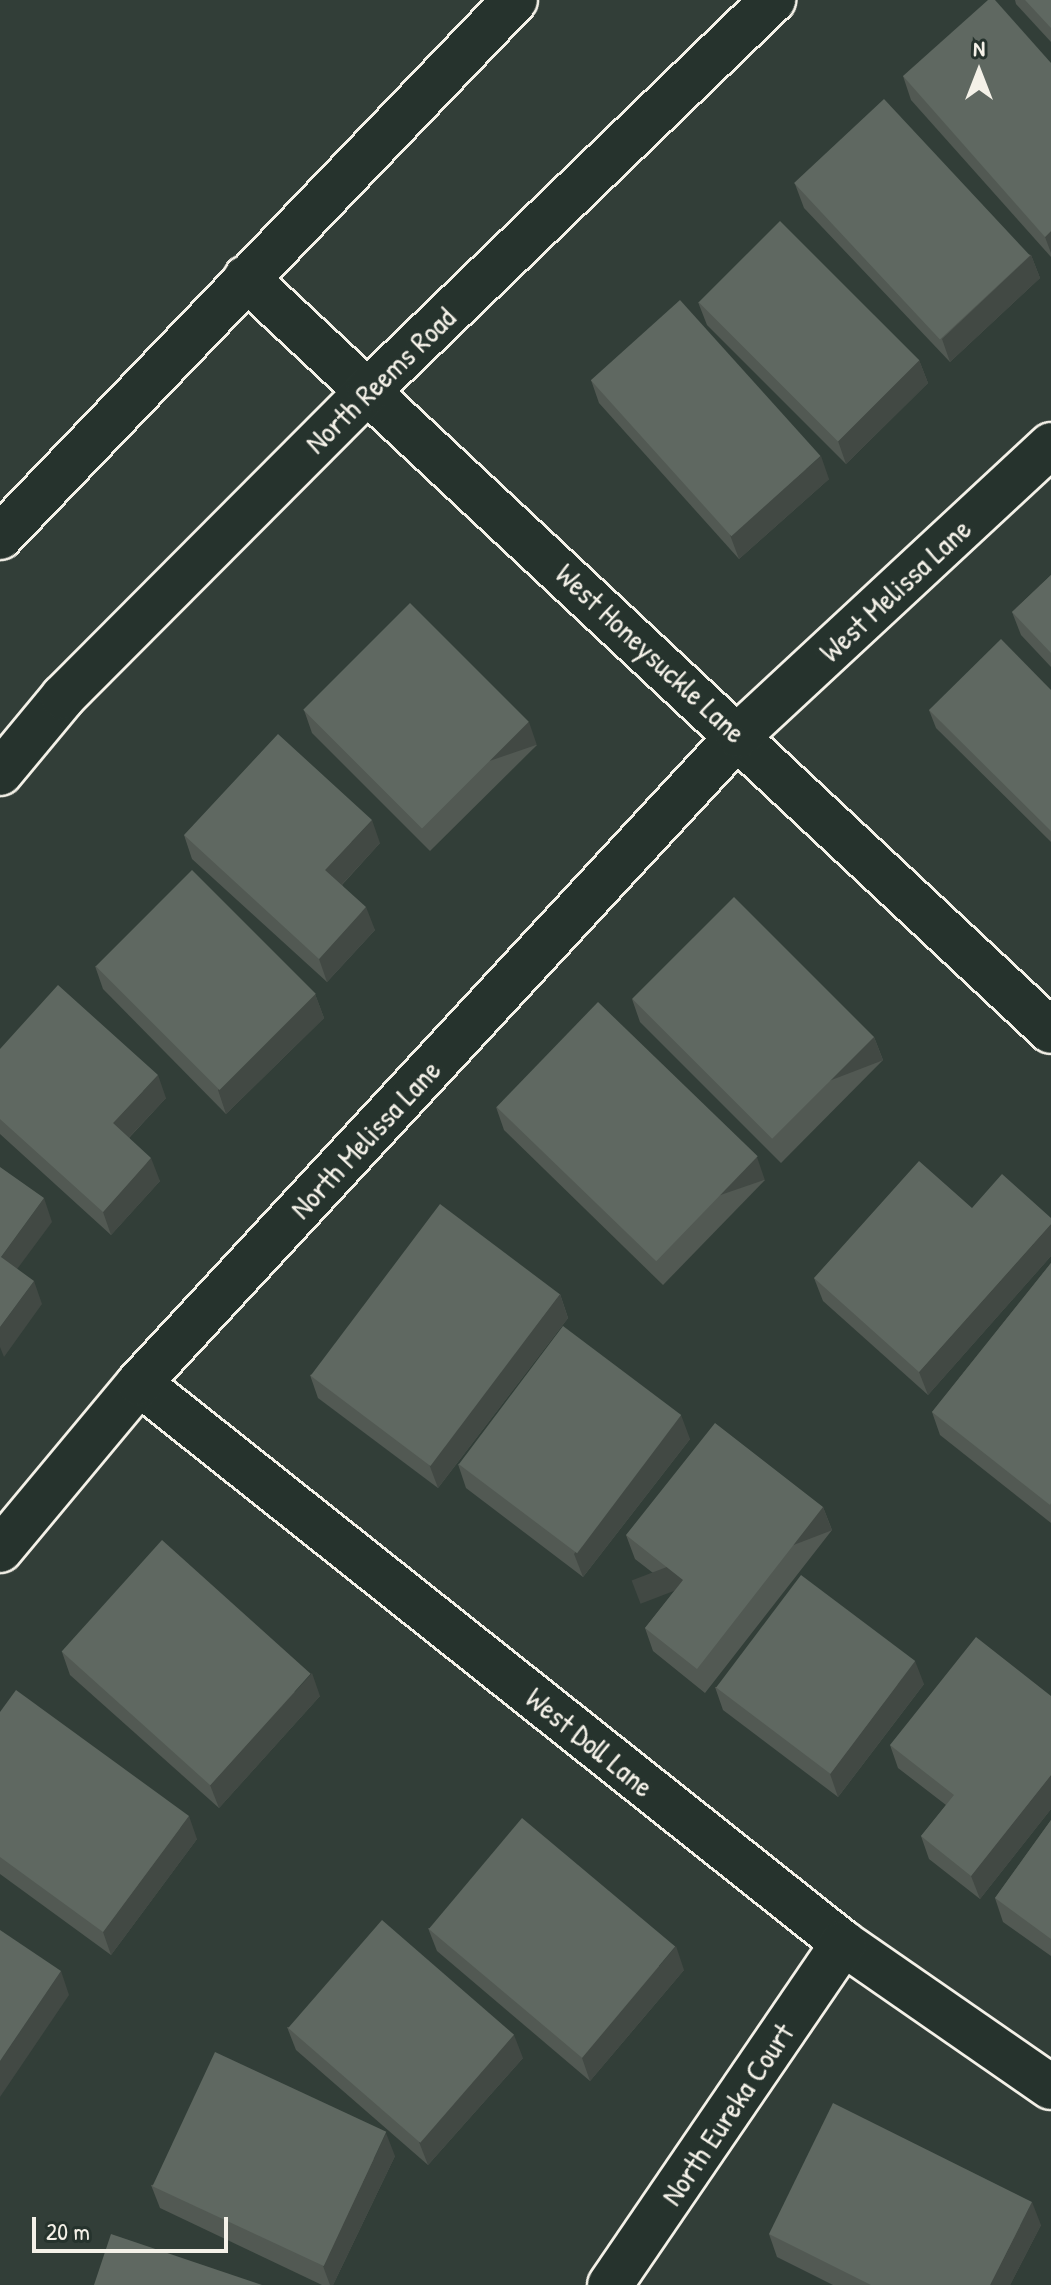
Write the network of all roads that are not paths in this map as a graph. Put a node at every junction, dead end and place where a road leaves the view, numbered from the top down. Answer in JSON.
{"nodes":[{"id":1,"x":515,"y":0,"type":"edge"},
{"id":2,"x":773,"y":0,"type":"edge"},
{"id":3,"x":246,"y":278,"type":"junction"},
{"id":4,"x":369,"y":390,"type":"junction"},
{"id":5,"x":1051,"y":445,"type":"edge"},
{"id":6,"x":0,"y":537,"type":"edge"},
{"id":7,"x":739,"y":735,"type":"junction"},
{"id":8,"x":0,"y":773,"type":"edge"},
{"id":9,"x":1051,"y":1031,"type":"edge"},
{"id":10,"x":139,"y":1383,"type":"junction"},
{"id":11,"x":0,"y":1550,"type":"edge"},
{"id":12,"x":843,"y":1943,"type":"junction"},
{"id":13,"x":1051,"y":2087,"type":"edge"},
{"id":14,"x":610,"y":2285,"type":"edge"}],
"edges":[{"from":1,"to":3,"type":"street"},
{"from":2,"to":4,"type":"street","name":"North Reems Road"},
{"from":3,"to":4,"type":"street","name":"West Honeysuckle Lane"},
{"from":3,"to":6,"type":"street"},
{"from":4,"to":7,"type":"street","name":"West Honeysuckle Lane"},
{"from":4,"to":8,"type":"street","name":"North Reems Road"},
{"from":5,"to":7,"type":"street","name":"West Melissa Lane"},
{"from":7,"to":9,"type":"street","name":"West Honeysuckle Lane"},
{"from":7,"to":10,"type":"street","name":"North Melissa Lane"},
{"from":10,"to":11,"type":"street","name":"North Melissa Lane"},
{"from":10,"to":12,"type":"street","name":"West Doll Lane"},
{"from":12,"to":13,"type":"street","name":"West Doll Lane"},
{"from":12,"to":14,"type":"street","name":"North Eureka Court"}]}
